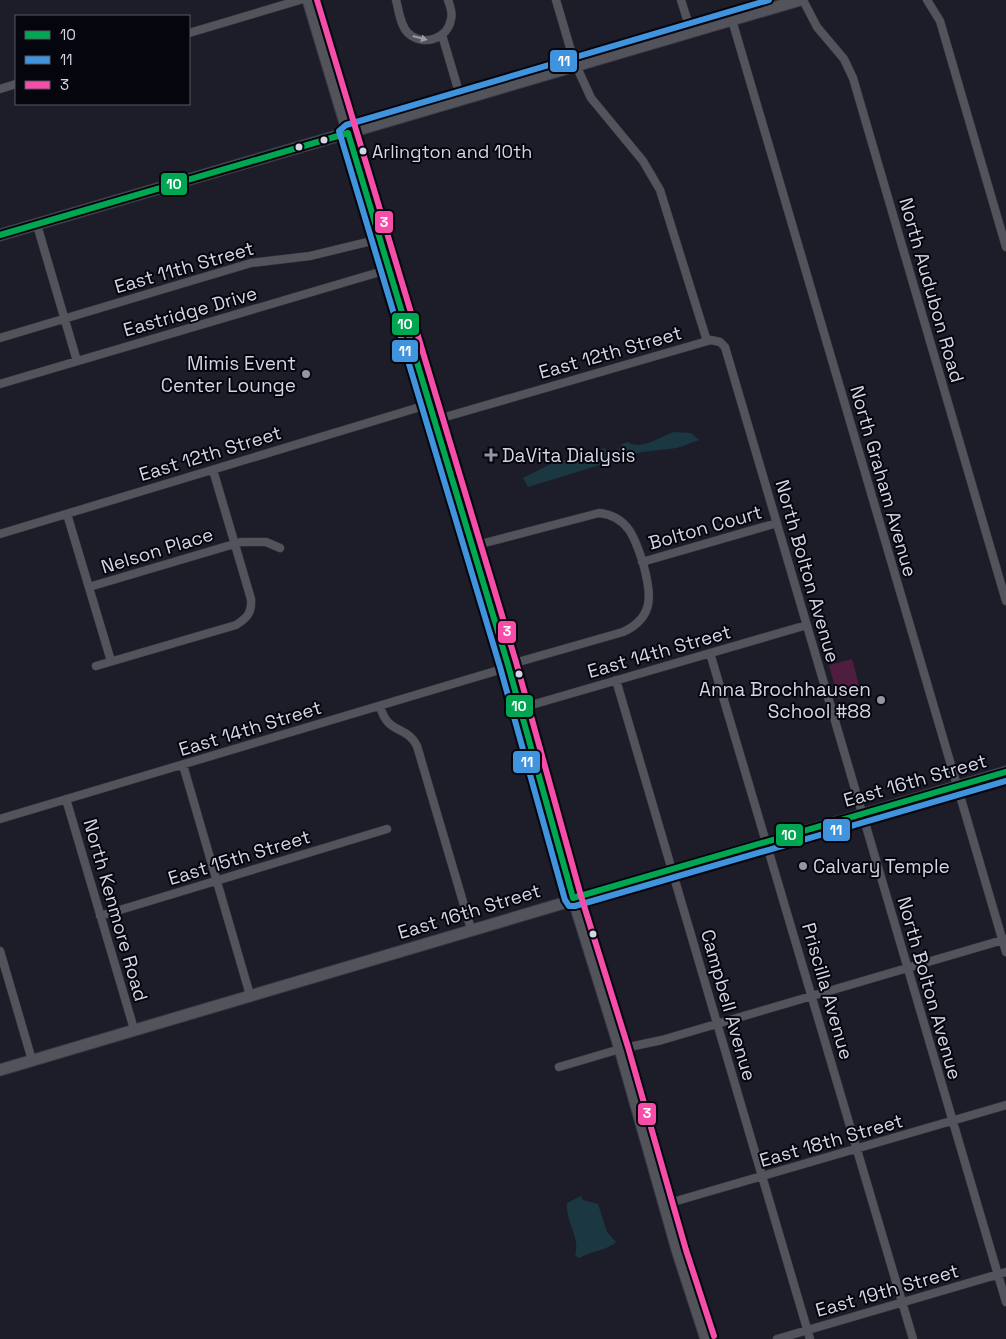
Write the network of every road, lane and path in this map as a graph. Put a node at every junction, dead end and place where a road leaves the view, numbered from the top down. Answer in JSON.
{"nodes":[{"id":1,"x":300,"y":0,"type":"edge"},
{"id":2,"x":308,"y":0,"type":"edge"},
{"id":3,"x":396,"y":0,"type":"edge"},
{"id":4,"x":448,"y":0,"type":"edge"},
{"id":5,"x":556,"y":0,"type":"edge"},
{"id":6,"x":681,"y":0,"type":"edge"},
{"id":7,"x":801,"y":0,"type":"edge"},
{"id":8,"x":927,"y":0,"type":"edge"},
{"id":9,"x":732,"y":20,"type":"junction"},
{"id":10,"x":691,"y":32,"type":"junction"},
{"id":11,"x":190,"y":33,"type":"edge"},
{"id":12,"x":442,"y":35,"type":"junction"},
{"id":13,"x":576,"y":66,"type":"junction"},
{"id":14,"x":15,"y":84,"type":"edge"},
{"id":15,"x":0,"y":89,"type":"edge"},
{"id":16,"x":461,"y":99,"type":"junction"},
{"id":17,"x":348,"y":133,"type":"junction"},
{"id":18,"x":36,"y":225,"type":"junction"},
{"id":19,"x":0,"y":235,"type":"edge"},
{"id":20,"x":380,"y":239,"type":"junction"},
{"id":21,"x":1006,"y":247,"type":"edge"},
{"id":22,"x":390,"y":269,"type":"junction"},
{"id":23,"x":64,"y":319,"type":"junction"},
{"id":24,"x":0,"y":338,"type":"edge"},
{"id":25,"x":707,"y":341,"type":"junction"},
{"id":26,"x":77,"y":361,"type":"junction"},
{"id":27,"x":0,"y":384,"type":"edge"},
{"id":28,"x":430,"y":404,"type":"junction"},
{"id":29,"x":435,"y":420,"type":"junction"},
{"id":30,"x":213,"y":470,"type":"junction"},
{"id":31,"x":67,"y":514,"type":"junction"},
{"id":32,"x":777,"y":523,"type":"junction"},
{"id":33,"x":0,"y":534,"type":"edge"},
{"id":34,"x":235,"y":544,"type":"junction"},
{"id":35,"x":473,"y":546,"type":"junction"},
{"id":36,"x":280,"y":548,"type":"dead end"},
{"id":37,"x":642,"y":562,"type":"junction"},
{"id":38,"x":89,"y":587,"type":"junction"},
{"id":39,"x":1006,"y":601,"type":"edge"},
{"id":40,"x":807,"y":625,"type":"junction"},
{"id":41,"x":710,"y":653,"type":"junction"},
{"id":42,"x":111,"y":661,"type":"junction"},
{"id":43,"x":96,"y":666,"type":"dead end"},
{"id":44,"x":509,"y":666,"type":"junction"},
{"id":45,"x":616,"y":680,"type":"junction"},
{"id":46,"x":380,"y":706,"type":"junction"},
{"id":47,"x":521,"y":708,"type":"junction"},
{"id":48,"x":183,"y":765,"type":"junction"},
{"id":49,"x":1006,"y":772,"type":"edge"},
{"id":50,"x":957,"y":786,"type":"junction"},
{"id":51,"x":66,"y":799,"type":"junction"},
{"id":52,"x":862,"y":814,"type":"junction"},
{"id":53,"x":0,"y":819,"type":"edge"},
{"id":54,"x":387,"y":829,"type":"dead end"},
{"id":55,"x":767,"y":842,"type":"junction"},
{"id":56,"x":672,"y":870,"type":"junction"},
{"id":57,"x":216,"y":881,"type":"junction"},
{"id":58,"x":573,"y":898,"type":"junction"},
{"id":59,"x":100,"y":916,"type":"junction"},
{"id":60,"x":471,"y":929,"type":"junction"},
{"id":61,"x":1004,"y":940,"type":"edge"},
{"id":62,"x":0,"y":951,"type":"edge"},
{"id":63,"x":1006,"y":952,"type":"edge"},
{"id":64,"x":907,"y":968,"type":"junction"},
{"id":65,"x":250,"y":995,"type":"junction"},
{"id":66,"x":812,"y":996,"type":"junction"},
{"id":67,"x":717,"y":1024,"type":"junction"},
{"id":68,"x":134,"y":1029,"type":"junction"},
{"id":69,"x":620,"y":1049,"type":"junction"},
{"id":70,"x":32,"y":1060,"type":"junction"},
{"id":71,"x":559,"y":1067,"type":"dead end"},
{"id":72,"x":0,"y":1070,"type":"edge"},
{"id":73,"x":1006,"y":1105,"type":"edge"},
{"id":74,"x":952,"y":1121,"type":"junction"},
{"id":75,"x":857,"y":1149,"type":"junction"},
{"id":76,"x":762,"y":1177,"type":"junction"},
{"id":77,"x":666,"y":1204,"type":"junction"},
{"id":78,"x":1002,"y":1273,"type":"edge"},
{"id":79,"x":902,"y":1302,"type":"junction"},
{"id":80,"x":1006,"y":1302,"type":"edge"},
{"id":81,"x":808,"y":1330,"type":"junction"},
{"id":82,"x":706,"y":1339,"type":"edge"},
{"id":83,"x":776,"y":1339,"type":"edge"},
{"id":84,"x":810,"y":1339,"type":"edge"},
{"id":85,"x":913,"y":1339,"type":"edge"}],
"edges":[{"from":1,"to":11,"type":"street"},
{"from":2,"to":17,"type":"main road"},
{"from":3,"to":12,"type":"street","one_way":true},
{"from":4,"to":12,"type":"street"},
{"from":5,"to":13,"type":"street"},
{"from":6,"to":10,"type":"street"},
{"from":7,"to":9,"type":"main road"},
{"from":7,"to":39,"type":"street","name":"North Audubon Road"},
{"from":8,"to":21,"type":"street"},
{"from":9,"to":10,"type":"main road"},
{"from":9,"to":50,"type":"street","name":"North Graham Avenue"},
{"from":10,"to":13,"type":"main road"},
{"from":12,"to":16,"type":"street"},
{"from":13,"to":16,"type":"main road"},
{"from":13,"to":25,"type":"street"},
{"from":14,"to":15,"type":"street"},
{"from":16,"to":17,"type":"main road"},
{"from":17,"to":18,"type":"main road"},
{"from":17,"to":20,"type":"main road"},
{"from":18,"to":19,"type":"main road"},
{"from":18,"to":23,"type":"street"},
{"from":20,"to":22,"type":"main road"},
{"from":20,"to":23,"type":"street","name":"East 11th Street"},
{"from":22,"to":26,"type":"street","name":"Eastridge Drive"},
{"from":22,"to":28,"type":"main road"},
{"from":23,"to":24,"type":"street","name":"East 11th Street"},
{"from":23,"to":26,"type":"street"},
{"from":25,"to":29,"type":"street","name":"East 12th Street"},
{"from":25,"to":32,"type":"street","name":"North Bolton Avenue"},
{"from":26,"to":27,"type":"street","name":"Eastridge Drive"},
{"from":28,"to":29,"type":"main road"},
{"from":28,"to":30,"type":"street","name":"East 12th Street"},
{"from":29,"to":35,"type":"main road"},
{"from":30,"to":31,"type":"street","name":"East 12th Street"},
{"from":30,"to":34,"type":"street"},
{"from":31,"to":33,"type":"street","name":"East 12th Street"},
{"from":31,"to":38,"type":"street"},
{"from":32,"to":37,"type":"street","name":"Bolton Court"},
{"from":32,"to":40,"type":"street","name":"North Bolton Avenue"},
{"from":34,"to":36,"type":"street","name":"Nelson Place"},
{"from":34,"to":38,"type":"street","name":"Nelson Place"},
{"from":34,"to":42,"type":"street"},
{"from":35,"to":37,"type":"street","name":"East 14th Street"},
{"from":35,"to":44,"type":"main road"},
{"from":37,"to":44,"type":"street","name":"East 14th Street"},
{"from":38,"to":42,"type":"street"},
{"from":40,"to":41,"type":"street","name":"East 14th Street"},
{"from":40,"to":52,"type":"street","name":"North Bolton Avenue"},
{"from":41,"to":45,"type":"street","name":"East 14th Street"},
{"from":41,"to":55,"type":"street","name":"Priscilla Avenue"},
{"from":42,"to":43,"type":"street"},
{"from":44,"to":46,"type":"street","name":"East 14th Street"},
{"from":44,"to":47,"type":"main road"},
{"from":45,"to":47,"type":"street","name":"East 14th Street"},
{"from":45,"to":56,"type":"street","name":"Campbell Avenue"},
{"from":46,"to":48,"type":"street","name":"East 14th Street"},
{"from":46,"to":60,"type":"street"},
{"from":47,"to":58,"type":"main road"},
{"from":48,"to":51,"type":"street","name":"East 14th Street"},
{"from":48,"to":57,"type":"street"},
{"from":49,"to":50,"type":"main road","name":"East 16th Street"},
{"from":50,"to":52,"type":"main road","name":"East 16th Street"},
{"from":50,"to":61,"type":"street","name":"North Graham Avenue"},
{"from":51,"to":53,"type":"street","name":"East 14th Street"},
{"from":51,"to":59,"type":"street","name":"North Kenmore Road"},
{"from":52,"to":55,"type":"main road","name":"East 16th Street"},
{"from":52,"to":64,"type":"street","name":"North Bolton Avenue"},
{"from":54,"to":57,"type":"street","name":"East 15th Street"},
{"from":55,"to":56,"type":"main road","name":"East 16th Street"},
{"from":55,"to":66,"type":"street","name":"Priscilla Avenue"},
{"from":56,"to":58,"type":"main road","name":"East 16th Street"},
{"from":56,"to":67,"type":"street","name":"Campbell Avenue"},
{"from":57,"to":59,"type":"street","name":"East 15th Street"},
{"from":57,"to":65,"type":"street"},
{"from":58,"to":60,"type":"main road","name":"East 16th Street"},
{"from":58,"to":69,"type":"main road"},
{"from":59,"to":68,"type":"street","name":"North Kenmore Road"},
{"from":60,"to":65,"type":"main road","name":"East 16th Street"},
{"from":61,"to":63,"type":"street","name":"North Graham Avenue"},
{"from":61,"to":64,"type":"street"},
{"from":62,"to":70,"type":"street"},
{"from":64,"to":66,"type":"street"},
{"from":64,"to":74,"type":"street","name":"North Bolton Avenue"},
{"from":65,"to":68,"type":"main road","name":"East 16th Street"},
{"from":66,"to":67,"type":"street"},
{"from":66,"to":75,"type":"street","name":"Priscilla Avenue"},
{"from":67,"to":69,"type":"street"},
{"from":67,"to":76,"type":"street","name":"Campbell Avenue"},
{"from":68,"to":70,"type":"main road","name":"East 16th Street"},
{"from":69,"to":71,"type":"street"},
{"from":69,"to":77,"type":"main road"},
{"from":70,"to":72,"type":"main road","name":"East 16th Street"},
{"from":73,"to":74,"type":"street","name":"East 18th Street"},
{"from":74,"to":75,"type":"street","name":"East 18th Street"},
{"from":74,"to":78,"type":"street","name":"North Bolton Avenue"},
{"from":75,"to":76,"type":"street","name":"East 18th Street"},
{"from":75,"to":79,"type":"street","name":"Priscilla Avenue"},
{"from":76,"to":77,"type":"street","name":"East 18th Street"},
{"from":76,"to":81,"type":"street","name":"Campbell Avenue"},
{"from":77,"to":82,"type":"main road"},
{"from":78,"to":79,"type":"street","name":"East 19th Street"},
{"from":78,"to":80,"type":"street","name":"North Bolton Avenue"},
{"from":79,"to":81,"type":"street","name":"East 19th Street"},
{"from":79,"to":85,"type":"street","name":"Priscilla Avenue"},
{"from":81,"to":83,"type":"street","name":"East 19th Street"},
{"from":81,"to":84,"type":"street","name":"Campbell Avenue"}]}
